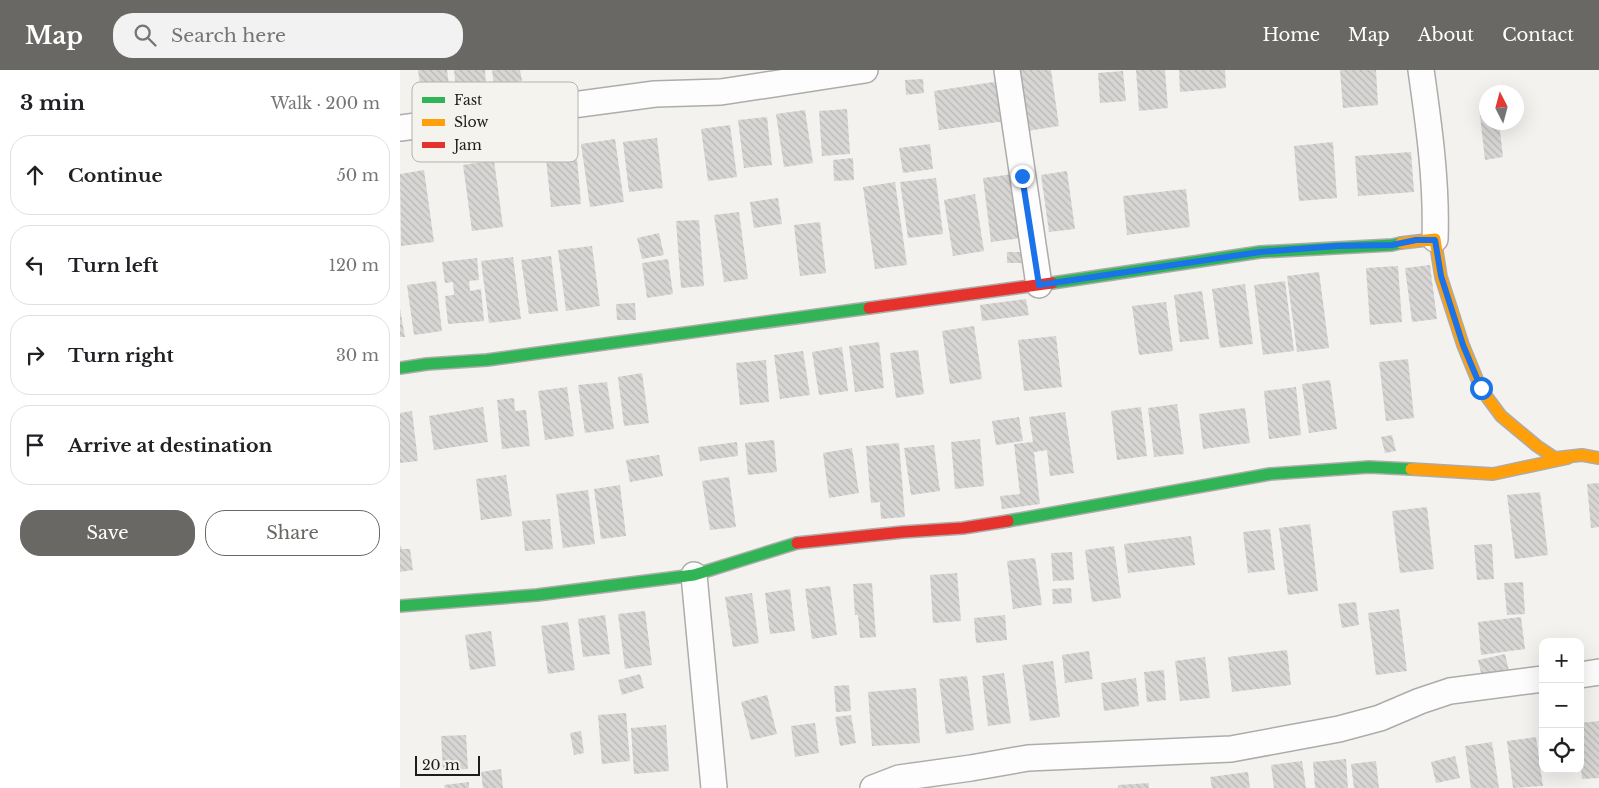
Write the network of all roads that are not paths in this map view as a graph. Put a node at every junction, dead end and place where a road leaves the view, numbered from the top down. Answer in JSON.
{"nodes":[{"id":1,"x":864,"y":70,"type":"edge"},
{"id":2,"x":1007,"y":70,"type":"edge"},
{"id":3,"x":1421,"y":70,"type":"edge"},
{"id":4,"x":578,"y":104,"type":"edge"},
{"id":5,"x":1435,"y":240,"type":"junction"},
{"id":6,"x":1039,"y":285,"type":"junction"},
{"id":7,"x":400,"y":368,"type":"edge"},
{"id":8,"x":1582,"y":455,"type":"junction"},
{"id":9,"x":1599,"y":458,"type":"edge"},
{"id":10,"x":694,"y":576,"type":"junction"},
{"id":11,"x":400,"y":606,"type":"edge"},
{"id":12,"x":1599,"y":672,"type":"edge"},
{"id":13,"x":1584,"y":674,"type":"edge"},
{"id":14,"x":1539,"y":680,"type":"edge"},
{"id":15,"x":714,"y":788,"type":"edge"},
{"id":16,"x":873,"y":788,"type":"edge"}],
"edges":[{"from":1,"to":4,"type":"street"},
{"from":2,"to":6,"type":"street"},
{"from":3,"to":5,"type":"street"},
{"from":5,"to":6,"type":"street"},
{"from":5,"to":8,"type":"street"},
{"from":6,"to":7,"type":"street"},
{"from":8,"to":9,"type":"street"},
{"from":8,"to":10,"type":"street"},
{"from":10,"to":11,"type":"street"},
{"from":10,"to":15,"type":"street"},
{"from":12,"to":13,"type":"street"},
{"from":14,"to":16,"type":"street"}]}
